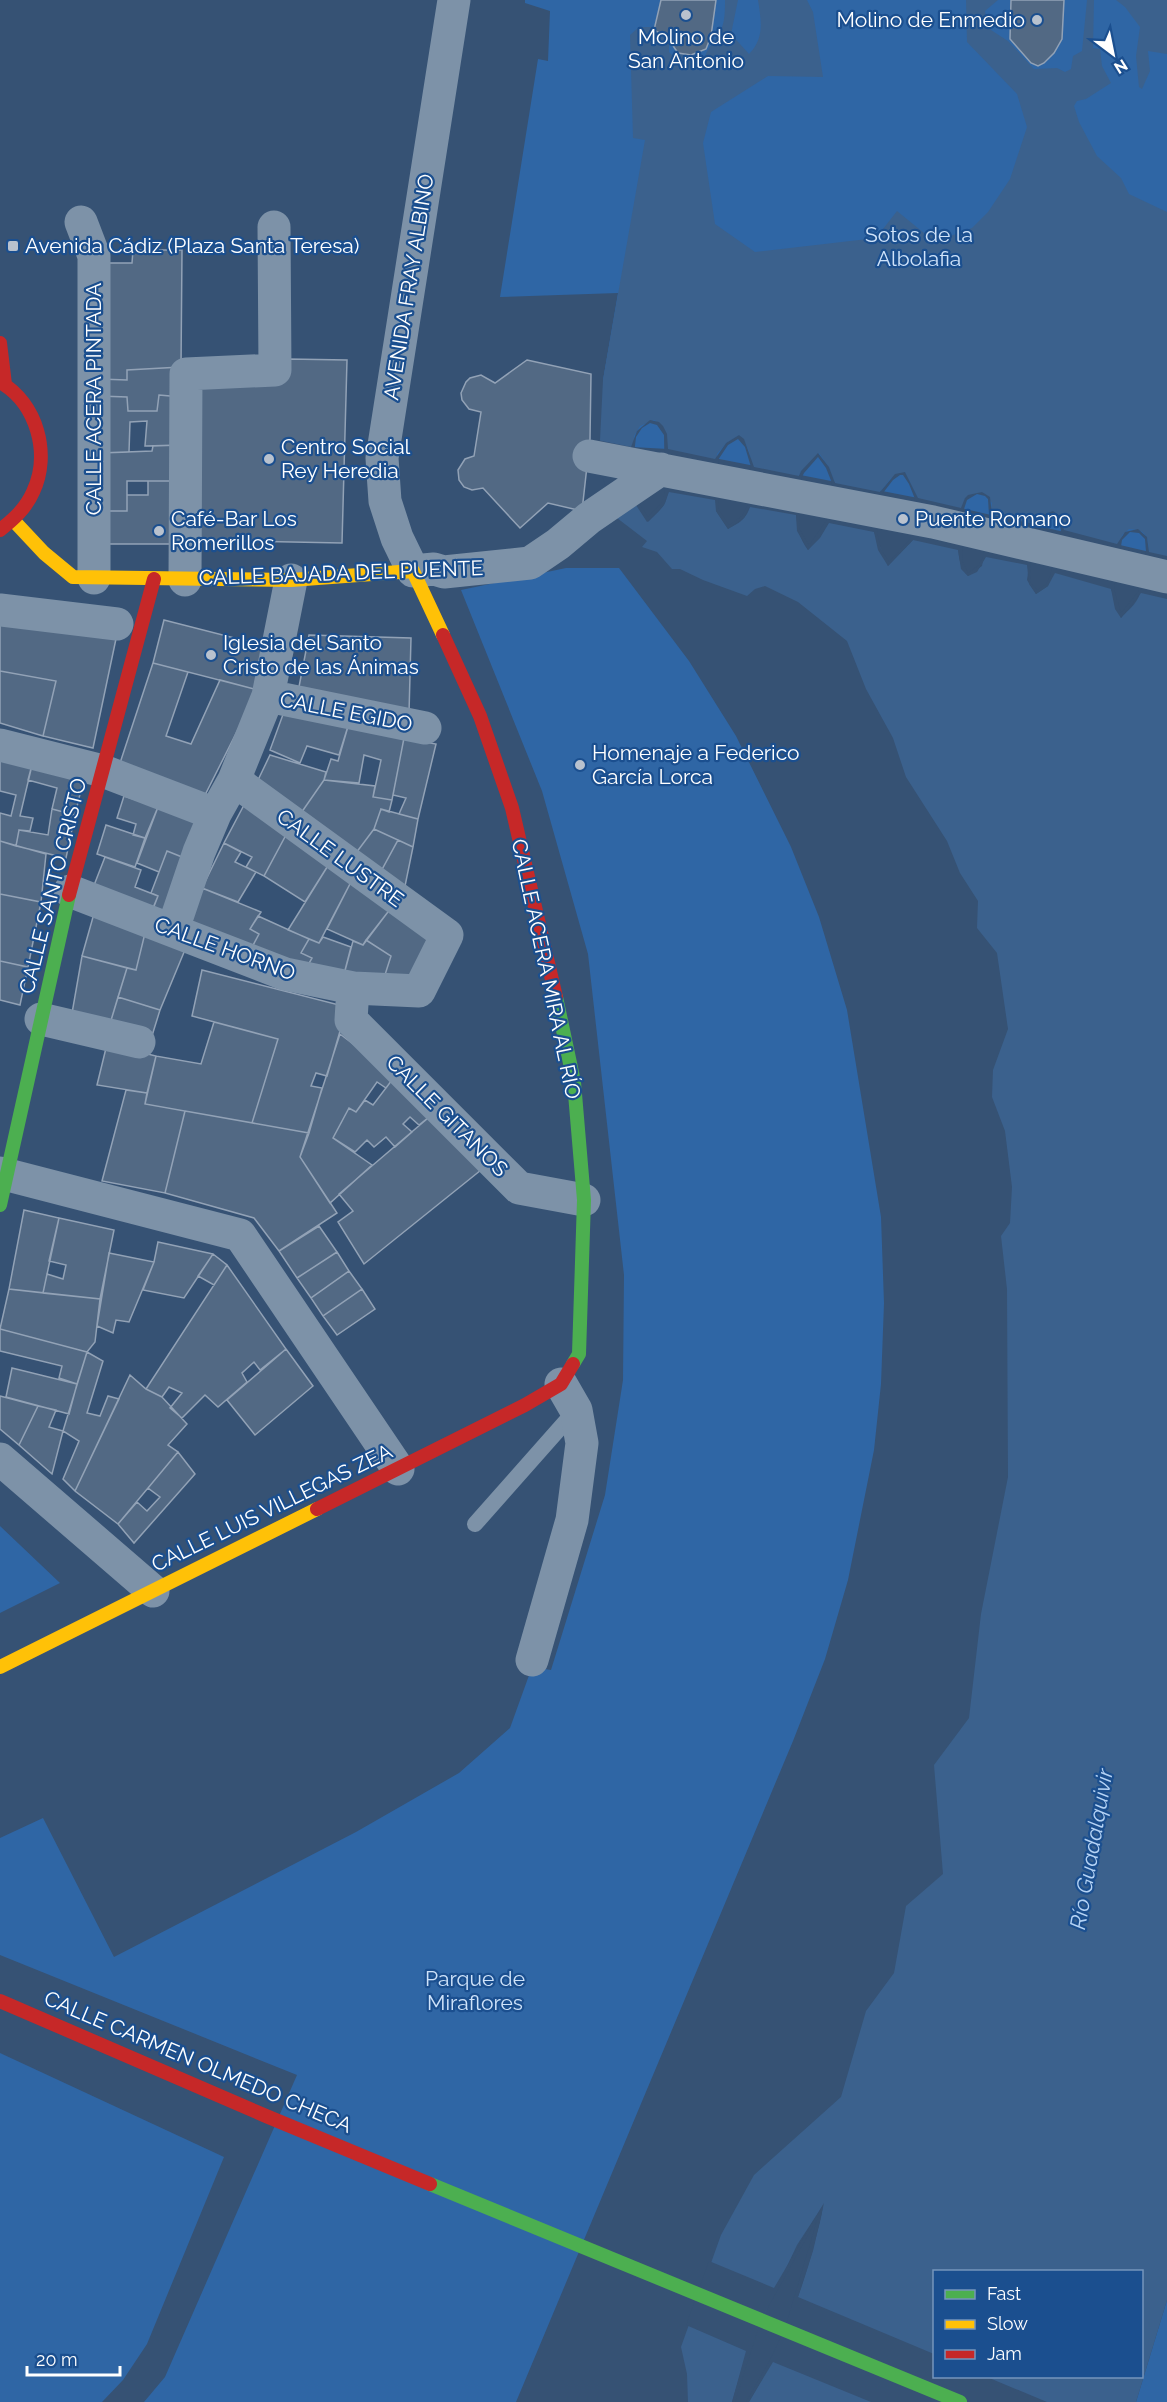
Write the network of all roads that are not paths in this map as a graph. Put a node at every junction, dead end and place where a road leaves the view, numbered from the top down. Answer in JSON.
{"nodes":[{"id":1,"x":454,"y":0,"type":"edge"},
{"id":2,"x":81,"y":222,"type":"dead end"},
{"id":3,"x":274,"y":227,"type":"dead end"},
{"id":4,"x":0,"y":343,"type":"edge"},
{"id":5,"x":2,"y":383,"type":"edge"},
{"id":6,"x":589,"y":456,"type":"dead end"},
{"id":7,"x":661,"y":469,"type":"junction"},
{"id":8,"x":15,"y":520,"type":"junction"},
{"id":9,"x":0,"y":530,"type":"edge"},
{"id":10,"x":413,"y":571,"type":"junction"},
{"id":11,"x":94,"y":578,"type":"junction"},
{"id":12,"x":1167,"y":578,"type":"edge"},
{"id":13,"x":169,"y":580,"type":"junction"},
{"id":14,"x":291,"y":580,"type":"junction"},
{"id":15,"x":0,"y":610,"type":"edge"},
{"id":16,"x":117,"y":624,"type":"dead end"},
{"id":17,"x":268,"y":696,"type":"junction"},
{"id":18,"x":425,"y":728,"type":"dead end"},
{"id":19,"x":0,"y":746,"type":"edge"},
{"id":20,"x":103,"y":771,"type":"junction"},
{"id":21,"x":234,"y":780,"type":"junction"},
{"id":22,"x":215,"y":814,"type":"junction"},
{"id":23,"x":70,"y":891,"type":"junction"},
{"id":24,"x":173,"y":929,"type":"junction"},
{"id":25,"x":353,"y":988,"type":"junction"},
{"id":26,"x":419,"y":991,"type":"joint"},
{"id":27,"x":41,"y":1019,"type":"junction"},
{"id":28,"x":139,"y":1042,"type":"dead end"},
{"id":29,"x":2,"y":1184,"type":"edge"},
{"id":30,"x":584,"y":1200,"type":"junction"},
{"id":31,"x":569,"y":1397,"type":"junction"},
{"id":32,"x":0,"y":1459,"type":"edge"},
{"id":33,"x":398,"y":1469,"type":"junction"},
{"id":34,"x":475,"y":1524,"type":"dead end"},
{"id":35,"x":153,"y":1591,"type":"junction"},
{"id":36,"x":532,"y":1660,"type":"dead end"},
{"id":37,"x":0,"y":1667,"type":"edge"},
{"id":38,"x":0,"y":2001,"type":"edge"},
{"id":39,"x":960,"y":2402,"type":"edge"}],
"edges":[{"from":1,"to":10,"type":"street","name":"AVENIDA FRAY ALBINO"},
{"from":2,"to":11,"type":"street","name":"CALLE ACERA PINTADA"},
{"from":3,"to":13,"type":"street"},
{"from":4,"to":5,"type":"street"},
{"from":5,"to":8,"type":"street"},
{"from":6,"to":7,"type":"street"},
{"from":7,"to":10,"type":"street","name":"CALLE BAJADA DEL PUENTE"},
{"from":7,"to":12,"type":"street"},
{"from":8,"to":9,"type":"street"},
{"from":8,"to":11,"type":"street","name":"CALLE BAJADA DEL PUENTE"},
{"from":10,"to":14,"type":"street","name":"CALLE BAJADA DEL PUENTE"},
{"from":10,"to":30,"type":"street","name":"CALLE ACERA MIRA AL RÍO"},
{"from":11,"to":13,"type":"street","name":"CALLE BAJADA DEL PUENTE"},
{"from":13,"to":14,"type":"street","name":"CALLE BAJADA DEL PUENTE"},
{"from":13,"to":20,"type":"street","name":"CALLE SANTO CRISTO"},
{"from":14,"to":17,"type":"street"},
{"from":15,"to":16,"type":"street"},
{"from":17,"to":18,"type":"street","name":"CALLE EGIDO"},
{"from":17,"to":21,"type":"street"},
{"from":19,"to":20,"type":"street"},
{"from":20,"to":22,"type":"street"},
{"from":20,"to":23,"type":"street","name":"CALLE SANTO CRISTO"},
{"from":21,"to":22,"type":"street"},
{"from":21,"to":26,"type":"street","name":"CALLE LUSTRE"},
{"from":22,"to":24,"type":"street"},
{"from":23,"to":24,"type":"street","name":"CALLE HORNO"},
{"from":23,"to":27,"type":"street","name":"CALLE SANTO CRISTO"},
{"from":24,"to":25,"type":"street","name":"CALLE HORNO"},
{"from":25,"to":26,"type":"street","name":"CALLE HORNO"},
{"from":25,"to":30,"type":"street","name":"CALLE GITANOS"},
{"from":27,"to":28,"type":"street"},
{"from":27,"to":29,"type":"street","name":"CALLE SANTO CRISTO"},
{"from":29,"to":33,"type":"street"},
{"from":30,"to":31,"type":"street","name":"CALLE ACERA MIRA AL RÍO"},
{"from":31,"to":33,"type":"street","name":"CALLE LUIS VILLEGAS ZEA"},
{"from":31,"to":34,"type":"lane"},
{"from":31,"to":36,"type":"street"},
{"from":32,"to":35,"type":"street"},
{"from":33,"to":35,"type":"street","name":"CALLE LUIS VILLEGAS ZEA"},
{"from":35,"to":37,"type":"street","name":"CALLE LUIS VILLEGAS ZEA"},
{"from":38,"to":39,"type":"street","name":"CALLE CARMEN OLMEDO CHECA"}]}
